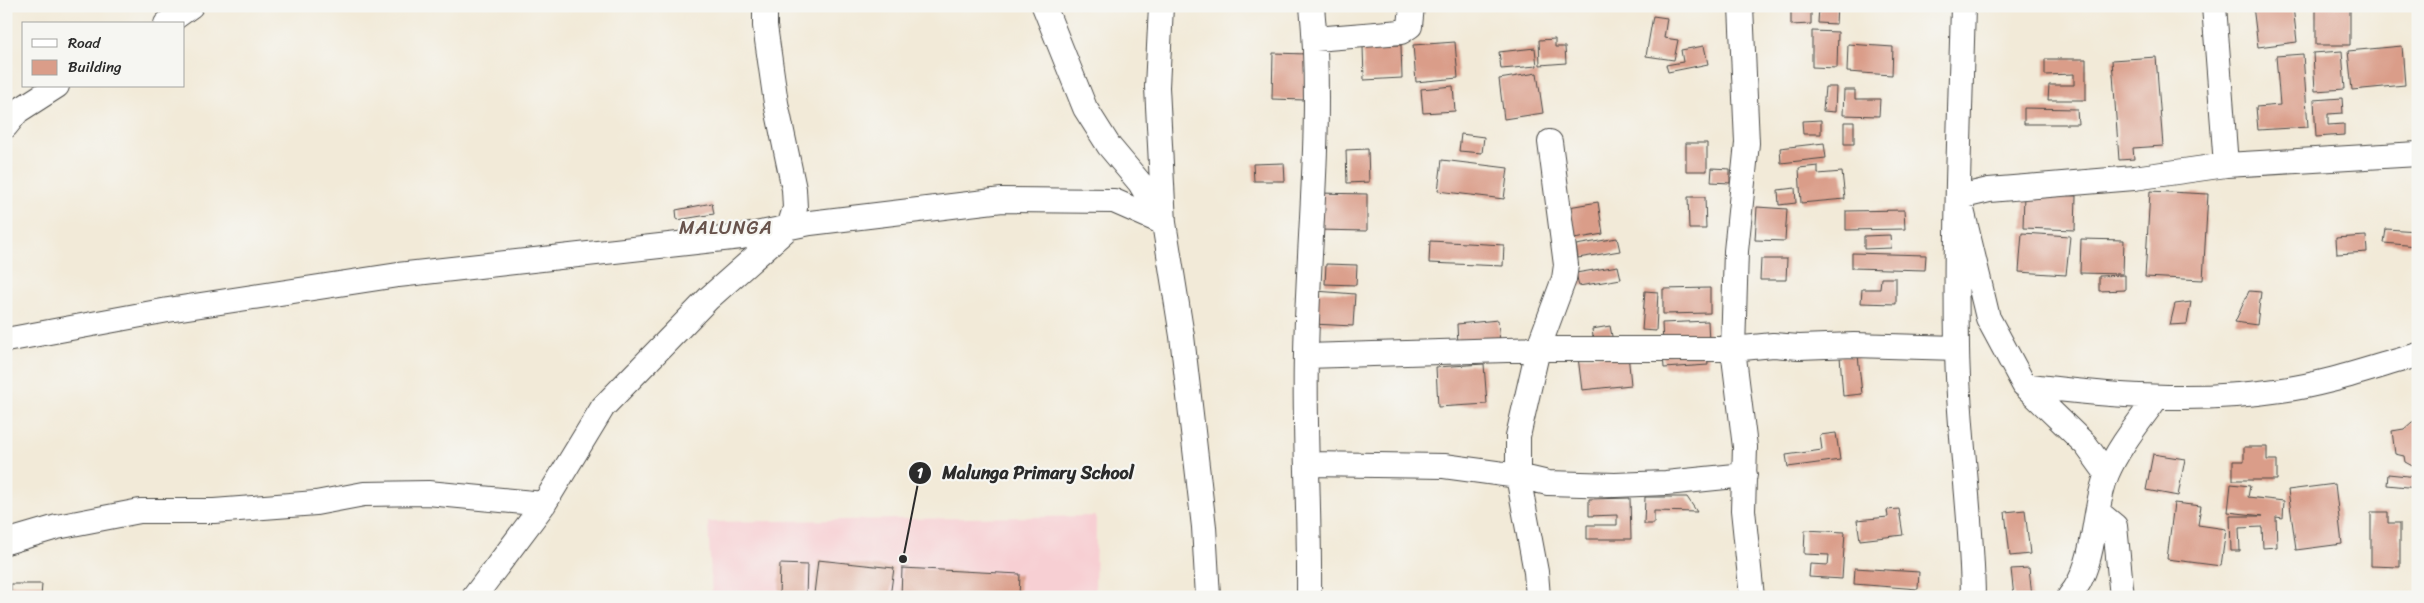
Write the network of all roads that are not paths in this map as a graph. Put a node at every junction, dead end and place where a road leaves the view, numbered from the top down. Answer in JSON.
{"nodes":[{"id":1,"x":192,"y":6,"type":"edge"},
{"id":2,"x":765,"y":6,"type":"edge"},
{"id":3,"x":1044,"y":6,"type":"edge"},
{"id":4,"x":1162,"y":6,"type":"edge"},
{"id":5,"x":1312,"y":6,"type":"edge"},
{"id":6,"x":1412,"y":6,"type":"edge"},
{"id":7,"x":1741,"y":6,"type":"edge"},
{"id":8,"x":1963,"y":6,"type":"edge"},
{"id":9,"x":2214,"y":6,"type":"edge"},
{"id":10,"x":169,"y":22,"type":"edge"},
{"id":11,"x":1315,"y":38,"type":"junction"},
{"id":12,"x":54,"y":88,"type":"edge"},
{"id":13,"x":6,"y":126,"type":"edge"},
{"id":14,"x":1550,"y":142,"type":"dead end"},
{"id":15,"x":2418,"y":154,"type":"edge"},
{"id":16,"x":2226,"y":165,"type":"junction"},
{"id":17,"x":1959,"y":197,"type":"junction"},
{"id":18,"x":1164,"y":223,"type":"junction"},
{"id":19,"x":789,"y":227,"type":"junction"},
{"id":20,"x":6,"y":340,"type":"edge"},
{"id":21,"x":1957,"y":348,"type":"junction"},
{"id":22,"x":1538,"y":349,"type":"junction"},
{"id":23,"x":1733,"y":349,"type":"junction"},
{"id":24,"x":2418,"y":355,"type":"edge"},
{"id":25,"x":1306,"y":356,"type":"junction"},
{"id":26,"x":2024,"y":384,"type":"junction"},
{"id":27,"x":2157,"y":397,"type":"junction"},
{"id":28,"x":1308,"y":464,"type":"junction"},
{"id":29,"x":2107,"y":474,"type":"junction"},
{"id":30,"x":1518,"y":476,"type":"junction"},
{"id":31,"x":1745,"y":476,"type":"junction"},
{"id":32,"x":544,"y":504,"type":"junction"},
{"id":33,"x":2098,"y":512,"type":"junction"},
{"id":34,"x":6,"y":542,"type":"edge"},
{"id":35,"x":474,"y":597,"type":"edge"},
{"id":36,"x":1208,"y":597,"type":"edge"},
{"id":37,"x":1309,"y":597,"type":"edge"},
{"id":38,"x":1538,"y":597,"type":"edge"},
{"id":39,"x":1752,"y":597,"type":"edge"},
{"id":40,"x":1973,"y":597,"type":"edge"},
{"id":41,"x":2069,"y":597,"type":"edge"},
{"id":42,"x":2122,"y":597,"type":"edge"}],
"edges":[{"from":1,"to":10,"type":"street"},
{"from":2,"to":19,"type":"street"},
{"from":3,"to":18,"type":"street"},
{"from":4,"to":18,"type":"street"},
{"from":5,"to":11,"type":"street"},
{"from":6,"to":11,"type":"street"},
{"from":7,"to":23,"type":"street"},
{"from":8,"to":17,"type":"street"},
{"from":9,"to":16,"type":"street"},
{"from":11,"to":25,"type":"street"},
{"from":12,"to":13,"type":"street"},
{"from":14,"to":22,"type":"street"},
{"from":15,"to":16,"type":"street"},
{"from":16,"to":17,"type":"street"},
{"from":17,"to":21,"type":"street"},
{"from":17,"to":26,"type":"street"},
{"from":18,"to":19,"type":"street"},
{"from":18,"to":36,"type":"street"},
{"from":19,"to":20,"type":"street"},
{"from":19,"to":32,"type":"street"},
{"from":21,"to":23,"type":"street"},
{"from":21,"to":40,"type":"street"},
{"from":22,"to":23,"type":"street"},
{"from":22,"to":25,"type":"street"},
{"from":22,"to":30,"type":"street"},
{"from":23,"to":31,"type":"street"},
{"from":24,"to":27,"type":"street"},
{"from":25,"to":28,"type":"street"},
{"from":26,"to":27,"type":"street"},
{"from":26,"to":29,"type":"street"},
{"from":27,"to":29,"type":"street"},
{"from":28,"to":30,"type":"street"},
{"from":28,"to":37,"type":"street"},
{"from":29,"to":33,"type":"street"},
{"from":30,"to":31,"type":"street"},
{"from":30,"to":38,"type":"street"},
{"from":31,"to":39,"type":"street"},
{"from":32,"to":34,"type":"street"},
{"from":32,"to":35,"type":"street"},
{"from":33,"to":41,"type":"street"},
{"from":33,"to":42,"type":"street"}]}
